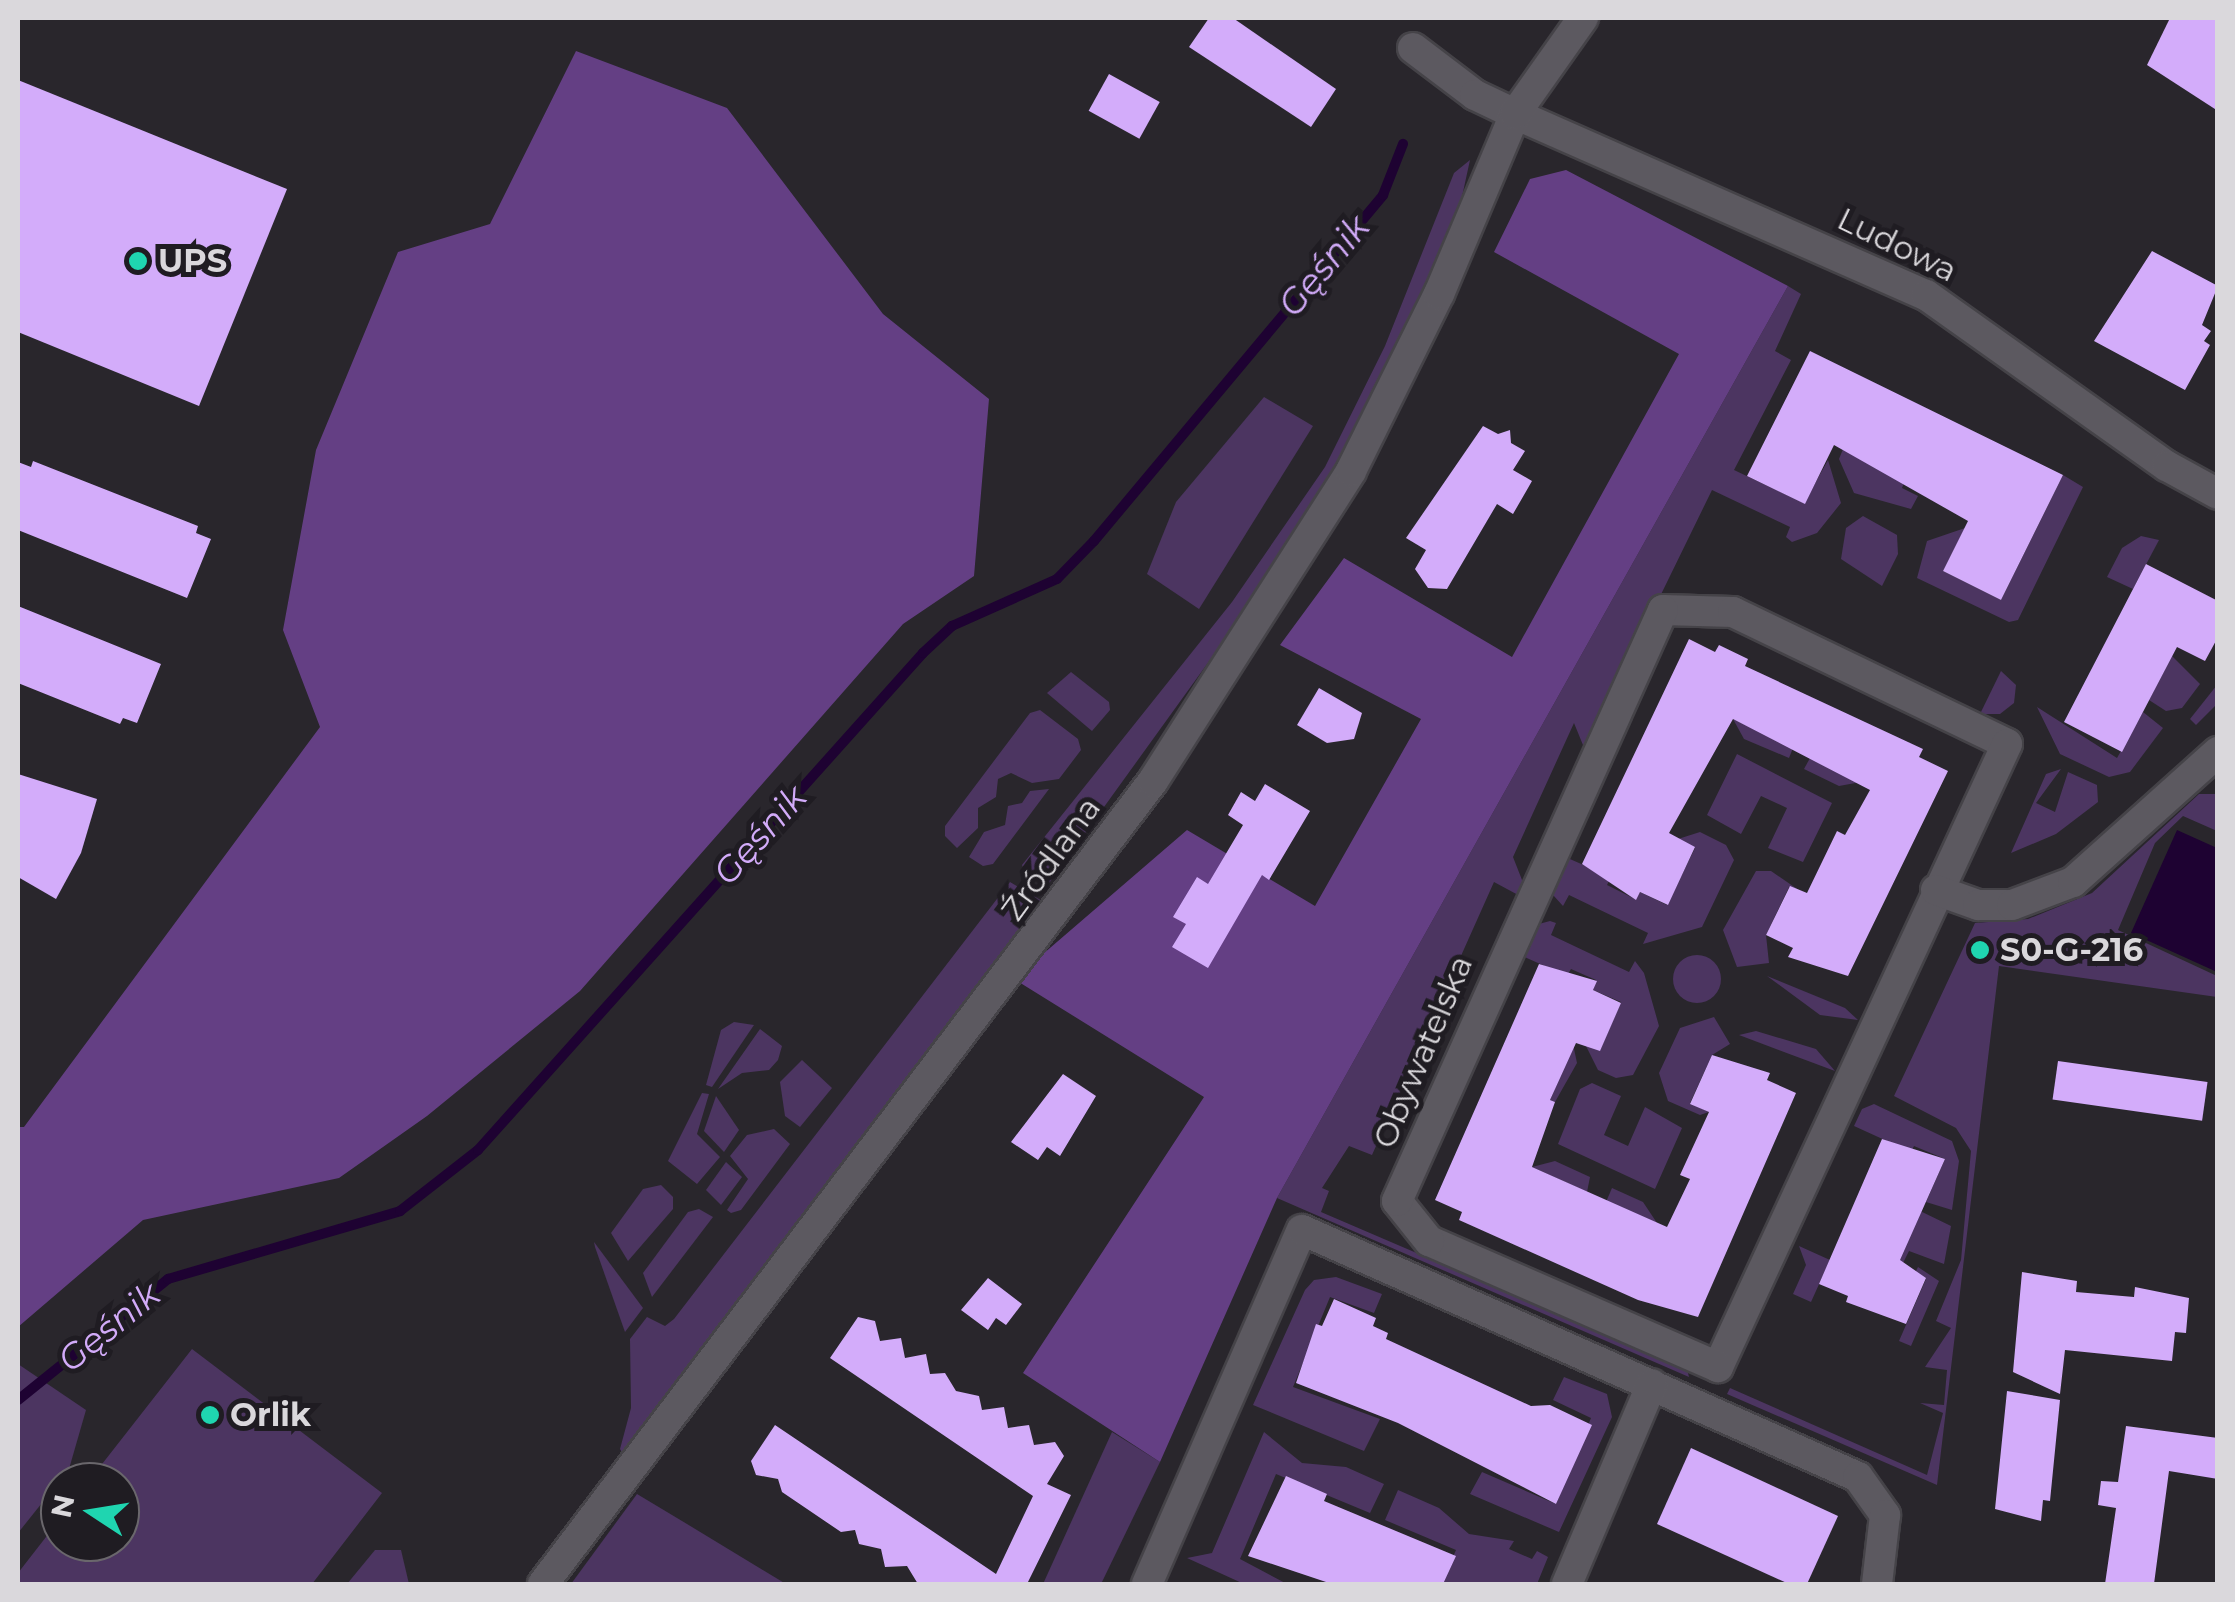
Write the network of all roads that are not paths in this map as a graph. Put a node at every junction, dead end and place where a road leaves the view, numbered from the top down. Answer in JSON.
{"nodes":[{"id":1,"x":1583,"y":18,"type":"edge"},
{"id":2,"x":1413,"y":48,"type":"dead end"},
{"id":3,"x":1515,"y":114,"type":"junction"},
{"id":4,"x":2218,"y":494,"type":"edge"},
{"id":5,"x":2218,"y":752,"type":"edge"},
{"id":6,"x":1936,"y":890,"type":"junction"},
{"id":7,"x":1652,"y":1384,"type":"junction"},
{"id":8,"x":543,"y":1584,"type":"edge"},
{"id":9,"x":1147,"y":1584,"type":"edge"},
{"id":10,"x":1567,"y":1584,"type":"edge"},
{"id":11,"x":1877,"y":1584,"type":"edge"}],
"edges":[{"from":1,"to":3,"type":"street","name":"Źródlana"},
{"from":2,"to":3,"type":"street"},
{"from":3,"to":4,"type":"street","name":"Ludowa"},
{"from":3,"to":8,"type":"street","name":"Źródlana"},
{"from":5,"to":6,"type":"street"},
{"from":6,"to":6,"type":"street","name":"Obywatelska"},
{"from":7,"to":9,"type":"street"},
{"from":7,"to":10,"type":"street"},
{"from":7,"to":11,"type":"street"}]}
